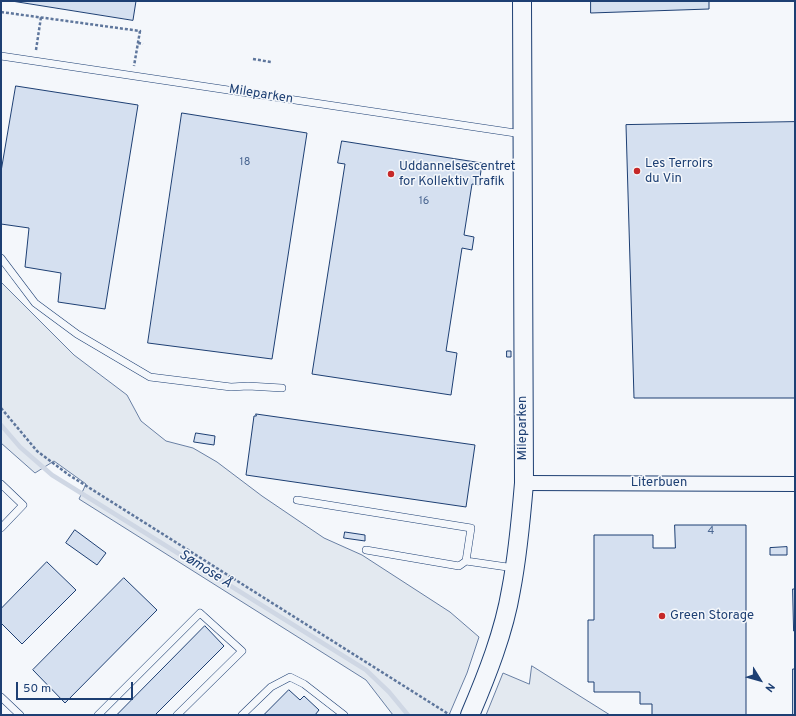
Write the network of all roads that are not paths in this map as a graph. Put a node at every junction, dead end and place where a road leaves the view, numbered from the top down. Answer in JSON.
{"nodes":[{"id":1,"x":522,"y":1,"type":"edge"},
{"id":2,"x":1,"y":56,"type":"edge"},
{"id":3,"x":522,"y":134,"type":"junction"},
{"id":4,"x":1,"y":258,"type":"edge"},
{"id":5,"x":282,"y":388,"type":"dead end"},
{"id":6,"x":524,"y":483,"type":"junction"},
{"id":7,"x":1,"y":484,"type":"edge"},
{"id":8,"x":795,"y":484,"type":"edge"},
{"id":9,"x":297,"y":500,"type":"dead end"},
{"id":10,"x":1,"y":528,"type":"edge"},
{"id":11,"x":366,"y":550,"type":"dead end"},
{"id":12,"x":466,"y":561,"type":"junction"},
{"id":13,"x":515,"y":568,"type":"junction"},
{"id":14,"x":1,"y":697,"type":"edge"},
{"id":15,"x":20,"y":715,"type":"edge"},
{"id":16,"x":98,"y":715,"type":"edge"},
{"id":17,"x":177,"y":715,"type":"edge"},
{"id":18,"x":242,"y":715,"type":"edge"},
{"id":19,"x":344,"y":715,"type":"edge"},
{"id":20,"x":470,"y":715,"type":"edge"}],
"edges":[{"from":1,"to":3,"type":"street","name":"Mileparken"},
{"from":2,"to":3,"type":"lane","name":"Mileparken"},
{"from":3,"to":6,"type":"street","name":"Mileparken"},
{"from":4,"to":5,"type":"lane"},
{"from":6,"to":8,"type":"street","name":"Literbuen"},
{"from":6,"to":13,"type":"street","name":"Mileparken"},
{"from":7,"to":10,"type":"lane"},
{"from":9,"to":12,"type":"lane"},
{"from":11,"to":12,"type":"lane"},
{"from":12,"to":13,"type":"lane"},
{"from":13,"to":20,"type":"street","name":"Mileparken"},
{"from":14,"to":15,"type":"lane"},
{"from":16,"to":17,"type":"lane"},
{"from":18,"to":19,"type":"lane"}]}
